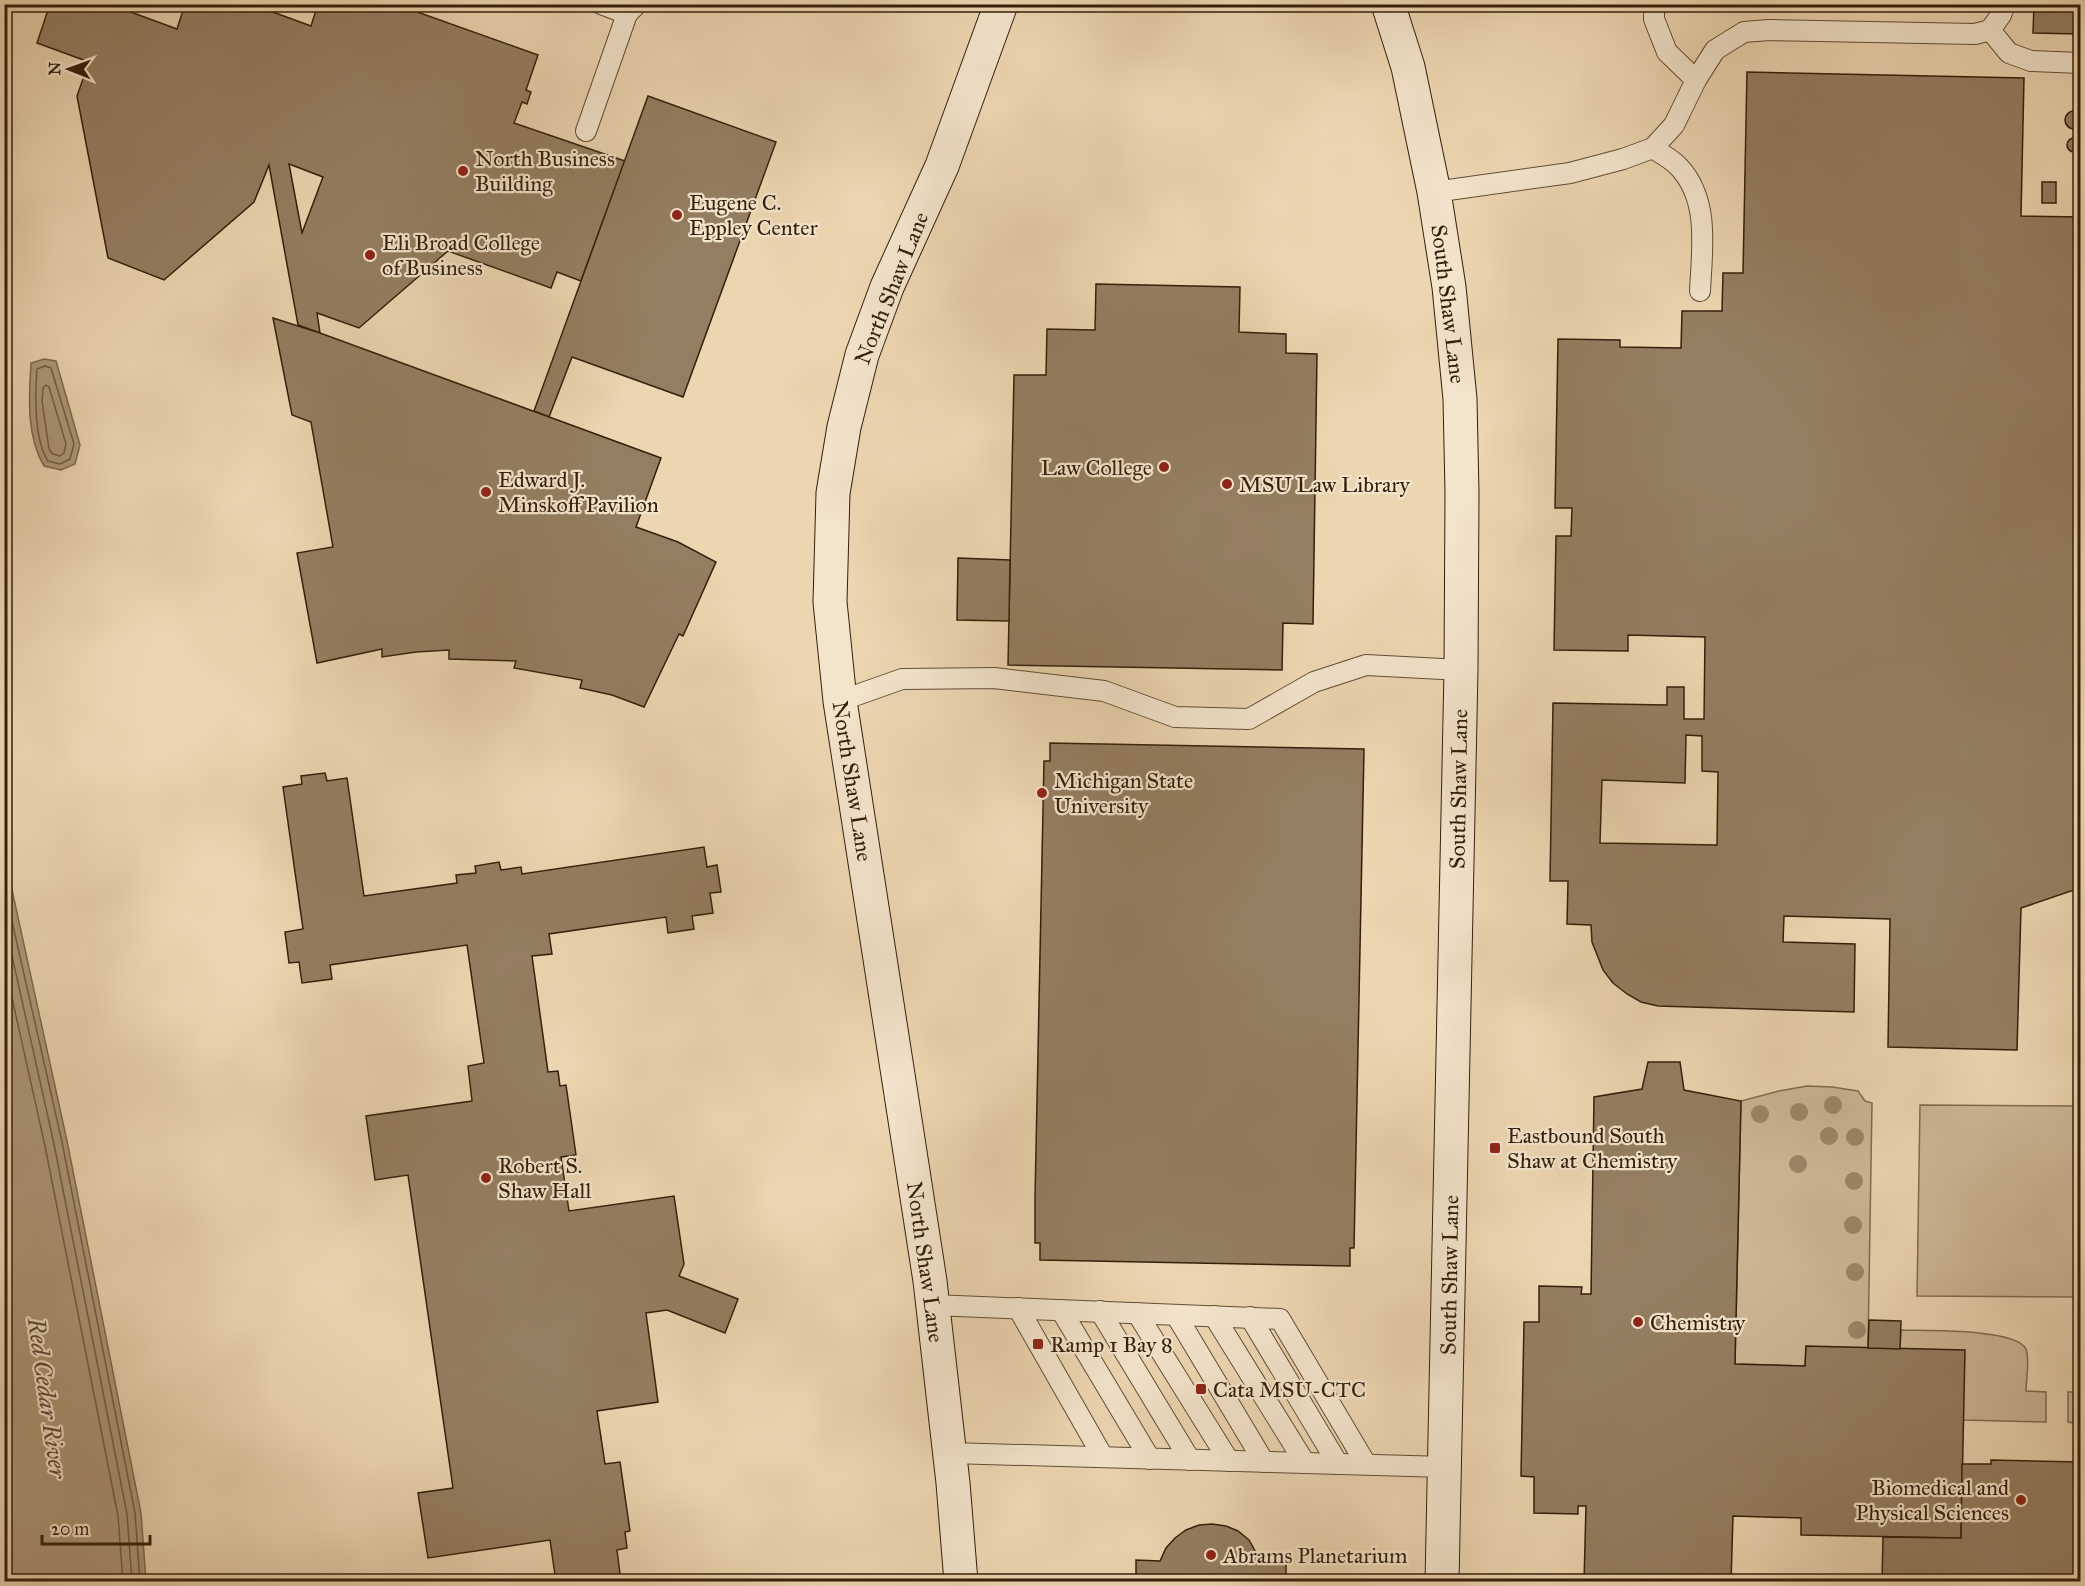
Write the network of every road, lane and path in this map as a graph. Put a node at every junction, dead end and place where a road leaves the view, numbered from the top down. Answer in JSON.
{"nodes":[{"id":1,"x":601,"y":4,"type":"edge"},
{"id":2,"x":1001,"y":4,"type":"edge"},
{"id":3,"x":1388,"y":4,"type":"edge"},
{"id":4,"x":1654,"y":4,"type":"edge"},
{"id":5,"x":2005,"y":4,"type":"edge"},
{"id":6,"x":631,"y":9,"type":"edge"},
{"id":7,"x":1990,"y":30,"type":"junction"},
{"id":8,"x":2080,"y":63,"type":"edge"},
{"id":9,"x":1696,"y":80,"type":"junction"},
{"id":10,"x":586,"y":131,"type":"dead end"},
{"id":11,"x":1653,"y":148,"type":"junction"},
{"id":12,"x":1434,"y":192,"type":"junction"},
{"id":13,"x":1700,"y":291,"type":"dead end"},
{"id":14,"x":1461,"y":670,"type":"junction"},
{"id":15,"x":840,"y":701,"type":"junction"},
{"id":16,"x":932,"y":1305,"type":"junction"},
{"id":17,"x":1018,"y":1308,"type":"junction"},
{"id":18,"x":1061,"y":1310,"type":"junction"},
{"id":19,"x":1100,"y":1311,"type":"junction"},
{"id":20,"x":1137,"y":1313,"type":"junction"},
{"id":21,"x":1176,"y":1315,"type":"junction"},
{"id":22,"x":1214,"y":1316,"type":"junction"},
{"id":23,"x":1250,"y":1317,"type":"junction"},
{"id":24,"x":950,"y":1454,"type":"junction"},
{"id":25,"x":1103,"y":1457,"type":"junction"},
{"id":26,"x":1150,"y":1459,"type":"junction"},
{"id":27,"x":1190,"y":1460,"type":"junction"},
{"id":28,"x":1229,"y":1461,"type":"junction"},
{"id":29,"x":1264,"y":1462,"type":"junction"},
{"id":30,"x":1305,"y":1463,"type":"junction"},
{"id":31,"x":1338,"y":1464,"type":"junction"},
{"id":32,"x":1366,"y":1464,"type":"junction"},
{"id":33,"x":1444,"y":1467,"type":"junction"},
{"id":34,"x":961,"y":1581,"type":"edge"},
{"id":35,"x":1442,"y":1581,"type":"edge"}],
"edges":[{"from":1,"to":6,"type":"lane"},
{"from":2,"to":15,"type":"street","name":"North Shaw Lane"},
{"from":3,"to":12,"type":"street","name":"South Shaw Lane"},
{"from":4,"to":9,"type":"lane"},
{"from":5,"to":7,"type":"lane"},
{"from":6,"to":10,"type":"lane"},
{"from":7,"to":8,"type":"lane"},
{"from":7,"to":9,"type":"lane"},
{"from":9,"to":11,"type":"lane"},
{"from":11,"to":12,"type":"lane"},
{"from":11,"to":13,"type":"lane"},
{"from":12,"to":14,"type":"street","name":"South Shaw Lane"},
{"from":14,"to":15,"type":"lane"},
{"from":14,"to":33,"type":"street","name":"South Shaw Lane"},
{"from":15,"to":16,"type":"street","name":"North Shaw Lane"},
{"from":16,"to":17,"type":"lane"},
{"from":16,"to":24,"type":"street","name":"North Shaw Lane"},
{"from":17,"to":18,"type":"lane"},
{"from":17,"to":25,"type":"lane"},
{"from":18,"to":19,"type":"lane"},
{"from":18,"to":26,"type":"lane"},
{"from":19,"to":20,"type":"lane"},
{"from":19,"to":27,"type":"lane"},
{"from":20,"to":21,"type":"lane"},
{"from":20,"to":28,"type":"lane"},
{"from":21,"to":22,"type":"lane"},
{"from":21,"to":29,"type":"lane"},
{"from":22,"to":23,"type":"lane"},
{"from":22,"to":30,"type":"lane"},
{"from":23,"to":31,"type":"lane"},
{"from":23,"to":32,"type":"lane"},
{"from":24,"to":25,"type":"lane"},
{"from":24,"to":34,"type":"street","name":"North Shaw Lane"},
{"from":25,"to":26,"type":"lane"},
{"from":26,"to":27,"type":"lane"},
{"from":27,"to":28,"type":"lane"},
{"from":28,"to":29,"type":"lane"},
{"from":29,"to":30,"type":"lane"},
{"from":30,"to":31,"type":"lane"},
{"from":31,"to":32,"type":"lane"},
{"from":32,"to":33,"type":"lane"},
{"from":33,"to":35,"type":"street","name":"South Shaw Lane"}]}
